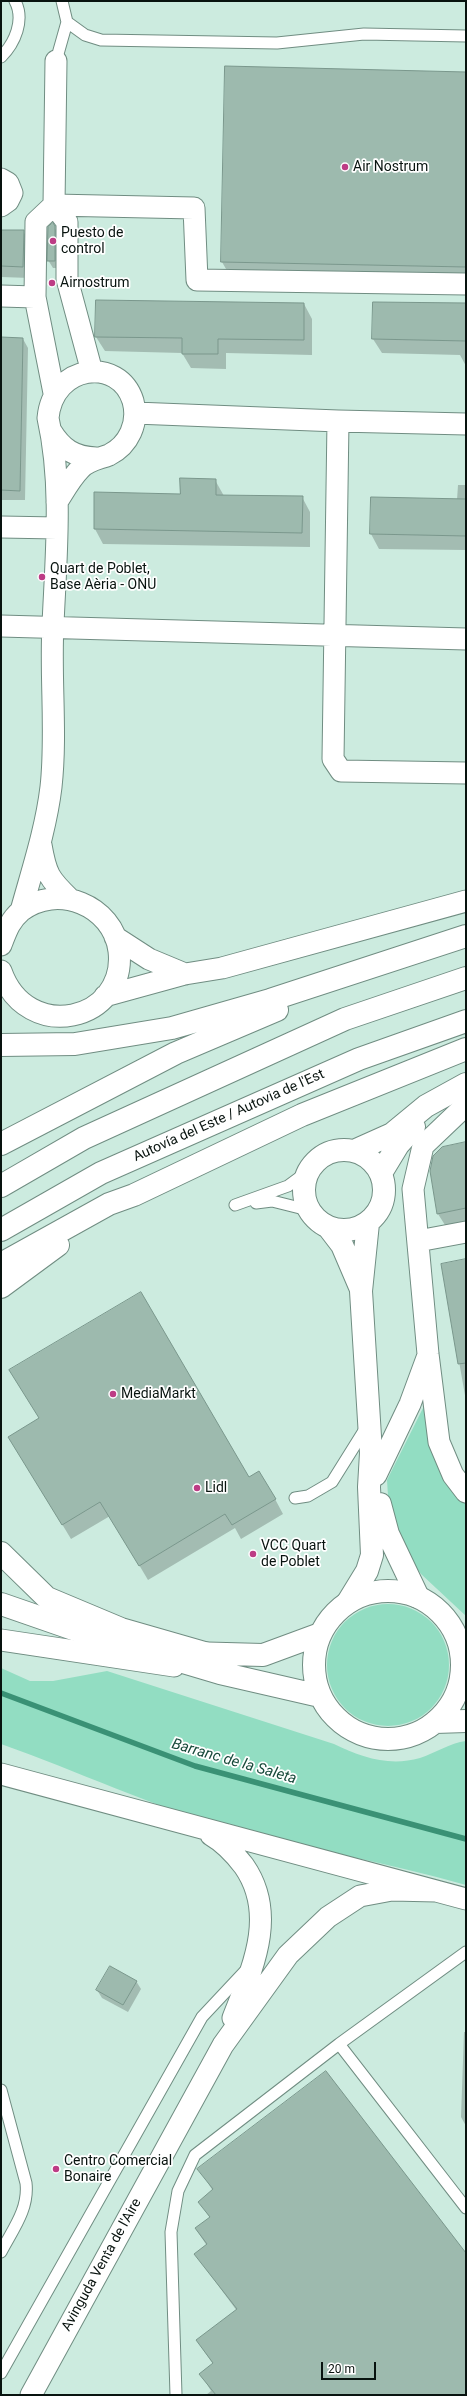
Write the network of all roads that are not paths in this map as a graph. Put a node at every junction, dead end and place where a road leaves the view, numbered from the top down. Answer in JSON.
{"nodes":[{"id":1,"x":14,"y":1,"type":"edge"},
{"id":2,"x":62,"y":1,"type":"edge"},
{"id":3,"x":67,"y":22,"type":"junction"},
{"id":4,"x":466,"y":36,"type":"edge"},
{"id":5,"x":1,"y":57,"type":"edge"},
{"id":6,"x":56,"y":61,"type":"joint"},
{"id":7,"x":1,"y":179,"type":"edge"},
{"id":8,"x":54,"y":205,"type":"junction"},
{"id":9,"x":1,"y":206,"type":"edge"},
{"id":10,"x":67,"y":280,"type":"junction"},
{"id":11,"x":466,"y":284,"type":"edge"},
{"id":12,"x":35,"y":288,"type":"junction"},
{"id":13,"x":1,"y":296,"type":"edge"},
{"id":14,"x":92,"y":372,"type":"junction"},
{"id":15,"x":54,"y":393,"type":"junction"},
{"id":16,"x":135,"y":413,"type":"junction"},
{"id":17,"x":338,"y":421,"type":"junction"},
{"id":18,"x":466,"y":424,"type":"edge"},
{"id":19,"x":51,"y":431,"type":"junction"},
{"id":20,"x":96,"y":458,"type":"junction"},
{"id":21,"x":58,"y":502,"type":"junction"},
{"id":22,"x":1,"y":527,"type":"edge"},
{"id":23,"x":57,"y":528,"type":"junction"},
{"id":24,"x":1,"y":626,"type":"edge"},
{"id":25,"x":53,"y":627,"type":"junction"},
{"id":26,"x":335,"y":636,"type":"junction"},
{"id":27,"x":466,"y":639,"type":"edge"},
{"id":28,"x":466,"y":774,"type":"edge"},
{"id":29,"x":40,"y":840,"type":"junction"},
{"id":30,"x":70,"y":899,"type":"junction"},
{"id":31,"x":466,"y":901,"type":"edge"},
{"id":32,"x":21,"y":911,"type":"junction"},
{"id":33,"x":466,"y":936,"type":"edge"},
{"id":34,"x":115,"y":937,"type":"junction"},
{"id":35,"x":1,"y":944,"type":"edge"},
{"id":36,"x":396,"y":960,"type":"junction"},
{"id":37,"x":185,"y":974,"type":"junction"},
{"id":38,"x":466,"y":978,"type":"edge"},
{"id":39,"x":3,"y":985,"type":"edge"},
{"id":40,"x":105,"y":996,"type":"junction"},
{"id":41,"x":466,"y":1021,"type":"edge"},
{"id":42,"x":1,"y":1045,"type":"edge"},
{"id":43,"x":466,"y":1048,"type":"edge"},
{"id":44,"x":465,"y":1091,"type":"edge"},
{"id":45,"x":1,"y":1144,"type":"edge"},
{"id":46,"x":354,"y":1151,"type":"junction"},
{"id":47,"x":307,"y":1172,"type":"junction"},
{"id":48,"x":381,"y":1172,"type":"junction"},
{"id":49,"x":1,"y":1186,"type":"edge"},
{"id":50,"x":134,"y":1195,"type":"junction"},
{"id":51,"x":308,"y":1210,"type":"junction"},
{"id":52,"x":368,"y":1223,"type":"junction"},
{"id":53,"x":329,"y":1228,"type":"junction"},
{"id":54,"x":1,"y":1230,"type":"edge"},
{"id":55,"x":466,"y":1232,"type":"edge"},
{"id":56,"x":418,"y":1241,"type":"junction"},
{"id":57,"x":1,"y":1264,"type":"edge"},
{"id":58,"x":1,"y":1287,"type":"edge"},
{"id":59,"x":361,"y":1291,"type":"junction"},
{"id":60,"x":428,"y":1354,"type":"junction"},
{"id":61,"x":369,"y":1424,"type":"junction"},
{"id":62,"x":371,"y":1453,"type":"junction"},
{"id":63,"x":376,"y":1475,"type":"junction"},
{"id":64,"x":466,"y":1492,"type":"edge"},
{"id":65,"x":295,"y":1498,"type":"dead end"},
{"id":66,"x":1,"y":1553,"type":"edge"},
{"id":67,"x":418,"y":1597,"type":"junction"},
{"id":68,"x":348,"y":1602,"type":"junction"},
{"id":69,"x":1,"y":1604,"type":"edge"},
{"id":70,"x":320,"y":1634,"type":"junction"},
{"id":71,"x":1,"y":1640,"type":"edge"},
{"id":72,"x":462,"y":1642,"type":"edge"},
{"id":73,"x":146,"y":1649,"type":"junction"},
{"id":74,"x":208,"y":1654,"type":"junction"},
{"id":75,"x":220,"y":1673,"type":"junction"},
{"id":76,"x":320,"y":1696,"type":"junction"},
{"id":77,"x":466,"y":1721,"type":"edge"},
{"id":78,"x":435,"y":1722,"type":"junction"},
{"id":79,"x":1,"y":1774,"type":"edge"},
{"id":80,"x":190,"y":1826,"type":"junction"},
{"id":81,"x":436,"y":1891,"type":"junction"},
{"id":82,"x":466,"y":1899,"type":"edge"},
{"id":83,"x":466,"y":1952,"type":"edge"},
{"id":84,"x":257,"y":1958,"type":"junction"},
{"id":85,"x":339,"y":2044,"type":"junction"},
{"id":86,"x":223,"y":2045,"type":"junction"},
{"id":87,"x":1,"y":2090,"type":"edge"},
{"id":88,"x":466,"y":2208,"type":"edge"},
{"id":89,"x":1,"y":2252,"type":"edge"},
{"id":90,"x":1,"y":2373,"type":"edge"},
{"id":91,"x":30,"y":2395,"type":"edge"},
{"id":92,"x":176,"y":2395,"type":"edge"}],
"edges":[{"from":1,"to":5,"type":"lane"},
{"from":2,"to":3,"type":"lane"},
{"from":3,"to":4,"type":"lane"},
{"from":3,"to":6,"type":"lane"},
{"from":6,"to":8,"type":"street"},
{"from":7,"to":9,"type":"street"},
{"from":8,"to":10,"type":"street"},
{"from":8,"to":11,"type":"street"},
{"from":8,"to":12,"type":"street"},
{"from":10,"to":12,"type":"street"},
{"from":10,"to":14,"type":"street"},
{"from":12,"to":13,"type":"street"},
{"from":12,"to":15,"type":"street"},
{"from":14,"to":15,"type":"street"},
{"from":14,"to":16,"type":"street"},
{"from":15,"to":19,"type":"street"},
{"from":16,"to":17,"type":"street"},
{"from":16,"to":20,"type":"street"},
{"from":17,"to":18,"type":"street"},
{"from":17,"to":26,"type":"street"},
{"from":19,"to":20,"type":"street"},
{"from":19,"to":21,"type":"street"},
{"from":20,"to":21,"type":"street"},
{"from":21,"to":23,"type":"street"},
{"from":22,"to":23,"type":"street"},
{"from":23,"to":25,"type":"street"},
{"from":24,"to":25,"type":"street"},
{"from":25,"to":26,"type":"street"},
{"from":25,"to":29,"type":"street"},
{"from":26,"to":27,"type":"street"},
{"from":26,"to":28,"type":"street"},
{"from":29,"to":30,"type":"street"},
{"from":29,"to":32,"type":"street"},
{"from":30,"to":32,"type":"street"},
{"from":30,"to":34,"type":"street"},
{"from":31,"to":37,"type":"street"},
{"from":32,"to":35,"type":"street"},
{"from":33,"to":36,"type":"main road"},
{"from":34,"to":37,"type":"street"},
{"from":34,"to":40,"type":"street"},
{"from":36,"to":42,"type":"main road"},
{"from":36,"to":45,"type":"main road"},
{"from":37,"to":40,"type":"street"},
{"from":38,"to":49,"type":"main road"},
{"from":39,"to":40,"type":"street"},
{"from":41,"to":54,"type":"main road","name":"Autovía del Este / Autovia de l'Est"},
{"from":43,"to":50,"type":"main road"},
{"from":44,"to":46,"type":"main road"},
{"from":44,"to":48,"type":"main road"},
{"from":44,"to":56,"type":"street"},
{"from":46,"to":47,"type":"main road"},
{"from":46,"to":48,"type":"main road"},
{"from":47,"to":51,"type":"main road"},
{"from":47,"to":51,"type":"lane"},
{"from":48,"to":52,"type":"main road"},
{"from":50,"to":57,"type":"main road"},
{"from":50,"to":58,"type":"main road"},
{"from":51,"to":53,"type":"main road"},
{"from":52,"to":53,"type":"main road"},
{"from":52,"to":59,"type":"main road"},
{"from":53,"to":59,"type":"main road"},
{"from":55,"to":56,"type":"street"},
{"from":56,"to":60,"type":"street"},
{"from":59,"to":61,"type":"main road"},
{"from":60,"to":63,"type":"street"},
{"from":60,"to":64,"type":"street"},
{"from":61,"to":62,"type":"main road"},
{"from":61,"to":65,"type":"lane"},
{"from":62,"to":63,"type":"main road"},
{"from":62,"to":68,"type":"main road"},
{"from":63,"to":67,"type":"main road"},
{"from":66,"to":74,"type":"main road"},
{"from":67,"to":68,"type":"main road"},
{"from":67,"to":72,"type":"main road"},
{"from":68,"to":70,"type":"main road"},
{"from":69,"to":73,"type":"main road"},
{"from":70,"to":74,"type":"main road"},
{"from":70,"to":76,"type":"main road"},
{"from":71,"to":75,"type":"street"},
{"from":72,"to":78,"type":"main road"},
{"from":73,"to":74,"type":"main road"},
{"from":73,"to":75,"type":"main road"},
{"from":75,"to":76,"type":"main road"},
{"from":76,"to":78,"type":"main road"},
{"from":77,"to":78,"type":"main road"},
{"from":79,"to":80,"type":"street"},
{"from":80,"to":81,"type":"street"},
{"from":80,"to":84,"type":"street"},
{"from":81,"to":82,"type":"street"},
{"from":81,"to":86,"type":"street","name":"Avinguda Venta de l'Aire"},
{"from":83,"to":85,"type":"lane"},
{"from":84,"to":86,"type":"street"},
{"from":84,"to":90,"type":"lane"},
{"from":85,"to":88,"type":"lane"},
{"from":85,"to":92,"type":"lane"},
{"from":86,"to":91,"type":"street","name":"Avinguda Venta de l'Aire"},
{"from":87,"to":89,"type":"lane"}]}
